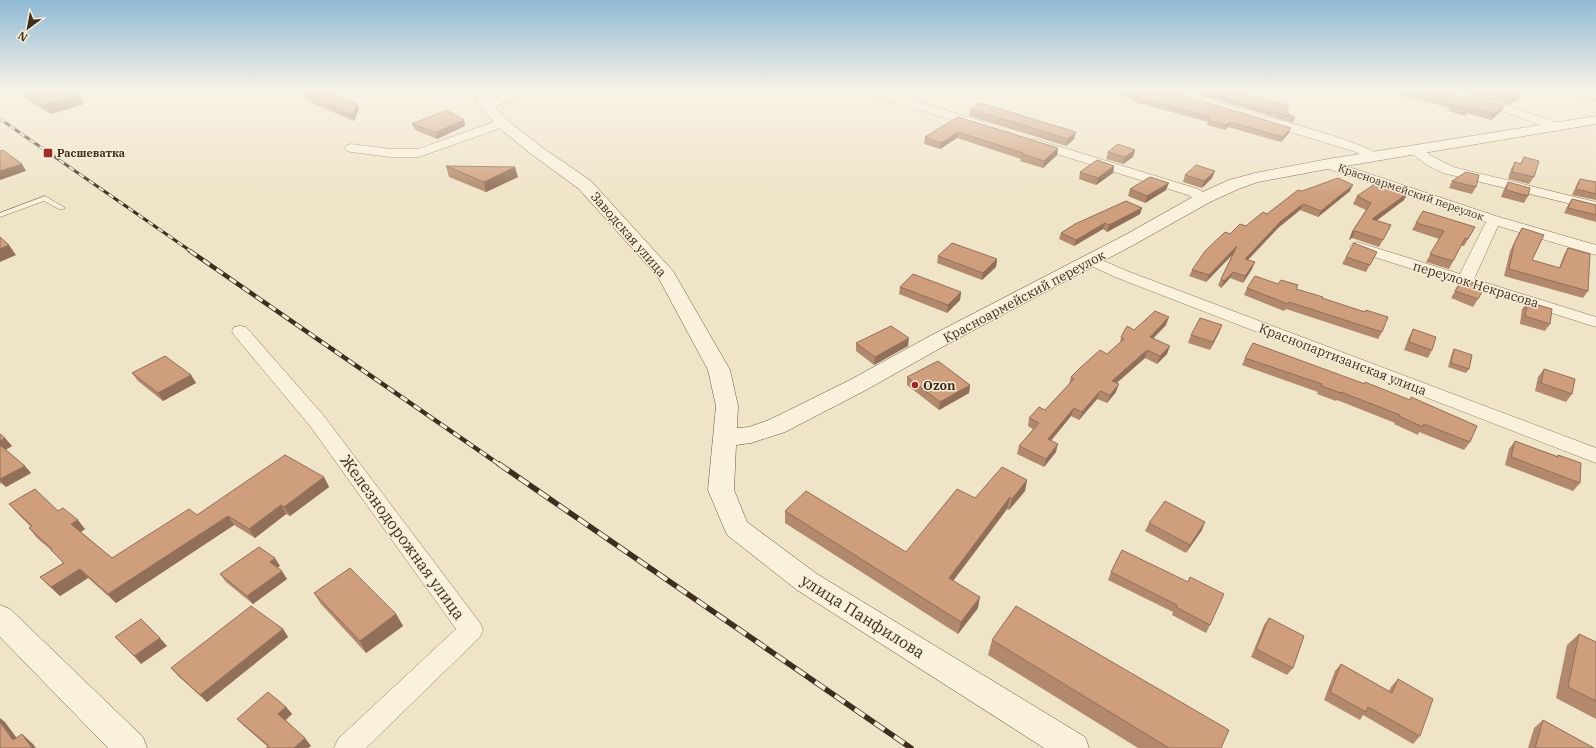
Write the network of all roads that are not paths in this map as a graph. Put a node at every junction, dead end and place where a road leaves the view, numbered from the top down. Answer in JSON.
{"nodes":[{"id":1,"x":494,"y":126,"type":"edge"},
{"id":2,"x":506,"y":126,"type":"edge"},
{"id":3,"x":982,"y":126,"type":"edge"},
{"id":4,"x":1284,"y":126,"type":"edge"},
{"id":5,"x":1554,"y":126,"type":"edge"},
{"id":6,"x":1563,"y":126,"type":"edge"},
{"id":7,"x":1557,"y":127,"type":"junction"},
{"id":8,"x":992,"y":129,"type":"edge"},
{"id":9,"x":1022,"y":138,"type":"edge"},
{"id":10,"x":351,"y":148,"type":"dead end"},
{"id":11,"x":1416,"y":150,"type":"junction"},
{"id":12,"x":1375,"y":157,"type":"junction"},
{"id":13,"x":1328,"y":164,"type":"junction"},
{"id":14,"x":1204,"y":198,"type":"junction"},
{"id":15,"x":1596,"y":206,"type":"edge"},
{"id":16,"x":61,"y":208,"type":"dead end"},
{"id":17,"x":0,"y":215,"type":"edge"},
{"id":18,"x":1494,"y":220,"type":"junction"},
{"id":19,"x":1357,"y":247,"type":"edge"},
{"id":20,"x":1596,"y":250,"type":"edge"},
{"id":21,"x":1090,"y":260,"type":"junction"},
{"id":22,"x":1465,"y":281,"type":"junction"},
{"id":23,"x":1596,"y":322,"type":"edge"},
{"id":24,"x":240,"y":331,"type":"dead end"},
{"id":25,"x":724,"y":438,"type":"junction"},
{"id":26,"x":1596,"y":456,"type":"edge"},
{"id":27,"x":0,"y":618,"type":"edge"},
{"id":28,"x":131,"y":748,"type":"edge"},
{"id":29,"x":347,"y":748,"type":"edge"},
{"id":30,"x":1073,"y":748,"type":"edge"}],
"edges":[{"from":1,"to":10,"type":"street"},
{"from":2,"to":25,"type":"street","name":"Заводская улица"},
{"from":3,"to":8,"type":"street"},
{"from":4,"to":12,"type":"street"},
{"from":5,"to":7,"type":"street"},
{"from":6,"to":7,"type":"street","name":"Красноармейский переулок"},
{"from":7,"to":11,"type":"street","name":"Красноармейский переулок"},
{"from":9,"to":14,"type":"street"},
{"from":11,"to":12,"type":"street","name":"Красноармейский переулок"},
{"from":11,"to":15,"type":"street"},
{"from":12,"to":13,"type":"street","name":"Красноармейский переулок"},
{"from":13,"to":14,"type":"street","name":"Красноармейский переулок"},
{"from":13,"to":18,"type":"street","name":"Красноармейский переулок"},
{"from":14,"to":21,"type":"street","name":"Красноармейский переулок"},
{"from":16,"to":17,"type":"lane"},
{"from":18,"to":20,"type":"street","name":"Красноармейский переулок"},
{"from":18,"to":22,"type":"street","name":"Красноармейский переулок"},
{"from":19,"to":22,"type":"street","name":"переулок Некрасова"},
{"from":21,"to":25,"type":"street","name":"Красноармейский переулок"},
{"from":21,"to":26,"type":"street","name":"Краснопартизанская улица"},
{"from":22,"to":23,"type":"street","name":"переулок Некрасова"},
{"from":24,"to":29,"type":"street","name":"Железнодорожная улица"},
{"from":25,"to":30,"type":"street","name":"улица Панфилова"},
{"from":27,"to":28,"type":"street"}]}
